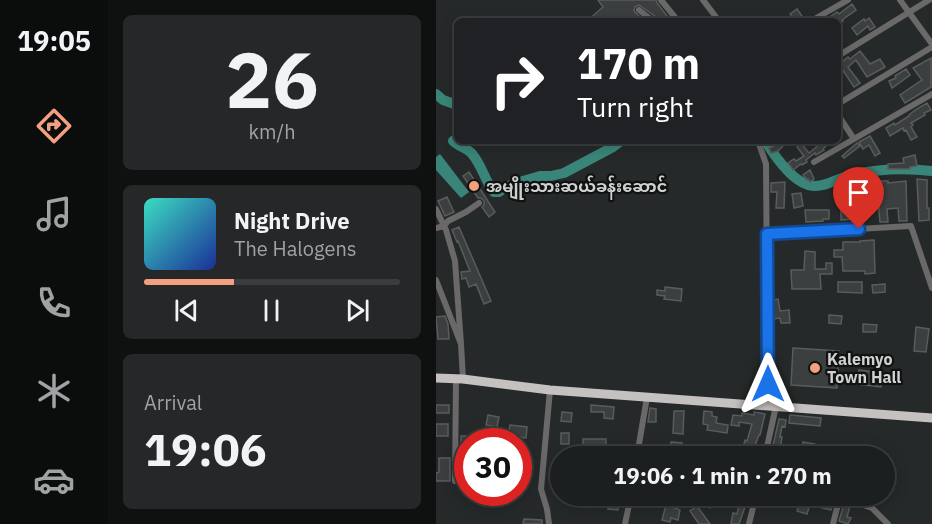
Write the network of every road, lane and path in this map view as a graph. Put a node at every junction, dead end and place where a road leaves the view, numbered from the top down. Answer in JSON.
{"nodes":[{"id":1,"x":661,"y":0,"type":"edge"},
{"id":2,"x":703,"y":0,"type":"edge"},
{"id":3,"x":848,"y":0,"type":"edge"},
{"id":4,"x":900,"y":0,"type":"edge"},
{"id":5,"x":929,"y":0,"type":"edge"},
{"id":6,"x":639,"y":10,"type":"dead end"},
{"id":7,"x":909,"y":12,"type":"junction"},
{"id":8,"x":649,"y":18,"type":"edge"},
{"id":9,"x":676,"y":18,"type":"edge"},
{"id":10,"x":717,"y":18,"type":"edge"},
{"id":11,"x":816,"y":18,"type":"edge"},
{"id":12,"x":931,"y":46,"type":"edge"},
{"id":13,"x":841,"y":54,"type":"edge"},
{"id":14,"x":931,"y":94,"type":"edge"},
{"id":15,"x":841,"y":102,"type":"edge"},
{"id":16,"x":841,"y":120,"type":"edge"},
{"id":17,"x":853,"y":139,"type":"junction"},
{"id":18,"x":760,"y":144,"type":"edge"},
{"id":19,"x":814,"y":162,"type":"dead end"},
{"id":20,"x":479,"y":203,"type":"dead end"},
{"id":21,"x":436,"y":209,"type":"edge"},
{"id":22,"x":444,"y":226,"type":"junction"},
{"id":23,"x":436,"y":228,"type":"edge"},
{"id":24,"x":767,"y":234,"type":"junction"},
{"id":25,"x":436,"y":280,"type":"edge"},
{"id":26,"x":931,"y":288,"type":"edge"},
{"id":27,"x":436,"y":301,"type":"edge"},
{"id":28,"x":444,"y":301,"type":"junction"},
{"id":29,"x":462,"y":344,"type":"junction"},
{"id":30,"x":436,"y":378,"type":"edge"},
{"id":31,"x":460,"y":379,"type":"junction"},
{"id":32,"x":550,"y":390,"type":"junction"},
{"id":33,"x":647,"y":397,"type":"junction"},
{"id":34,"x":772,"y":406,"type":"junction"},
{"id":35,"x":931,"y":418,"type":"edge"},
{"id":36,"x":458,"y":428,"type":"edge"},
{"id":37,"x":639,"y":446,"type":"edge"},
{"id":38,"x":766,"y":446,"type":"edge"},
{"id":39,"x":629,"y":506,"type":"edge"},
{"id":40,"x":753,"y":506,"type":"edge"},
{"id":41,"x":836,"y":506,"type":"edge"},
{"id":42,"x":866,"y":506,"type":"edge"},
{"id":43,"x":549,"y":524,"type":"edge"},
{"id":44,"x":625,"y":524,"type":"edge"},
{"id":45,"x":749,"y":524,"type":"edge"},
{"id":46,"x":833,"y":524,"type":"edge"},
{"id":47,"x":888,"y":524,"type":"edge"}],
"edges":[{"from":1,"to":9,"type":"street"},
{"from":2,"to":10,"type":"street"},
{"from":3,"to":11,"type":"street"},
{"from":4,"to":7,"type":"street"},
{"from":5,"to":7,"type":"street"},
{"from":6,"to":8,"type":"street"},
{"from":7,"to":12,"type":"street"},
{"from":7,"to":13,"type":"street"},
{"from":12,"to":15,"type":"street"},
{"from":14,"to":17,"type":"street"},
{"from":16,"to":17,"type":"street"},
{"from":17,"to":19,"type":"street"},
{"from":18,"to":24,"type":"street"},
{"from":20,"to":22,"type":"street"},
{"from":21,"to":22,"type":"street"},
{"from":22,"to":23,"type":"street"},
{"from":22,"to":29,"type":"street"},
{"from":24,"to":26,"type":"street"},
{"from":24,"to":34,"type":"street"},
{"from":25,"to":28,"type":"street"},
{"from":27,"to":28,"type":"street"},
{"from":28,"to":29,"type":"street"},
{"from":29,"to":31,"type":"street"},
{"from":30,"to":31,"type":"highway"},
{"from":31,"to":32,"type":"highway"},
{"from":31,"to":36,"type":"street"},
{"from":32,"to":33,"type":"highway"},
{"from":32,"to":43,"type":"street"},
{"from":33,"to":34,"type":"highway"},
{"from":33,"to":37,"type":"street"},
{"from":34,"to":35,"type":"highway"},
{"from":34,"to":38,"type":"street"},
{"from":39,"to":44,"type":"street"},
{"from":40,"to":45,"type":"street"},
{"from":41,"to":46,"type":"street"},
{"from":42,"to":47,"type":"street"}]}
